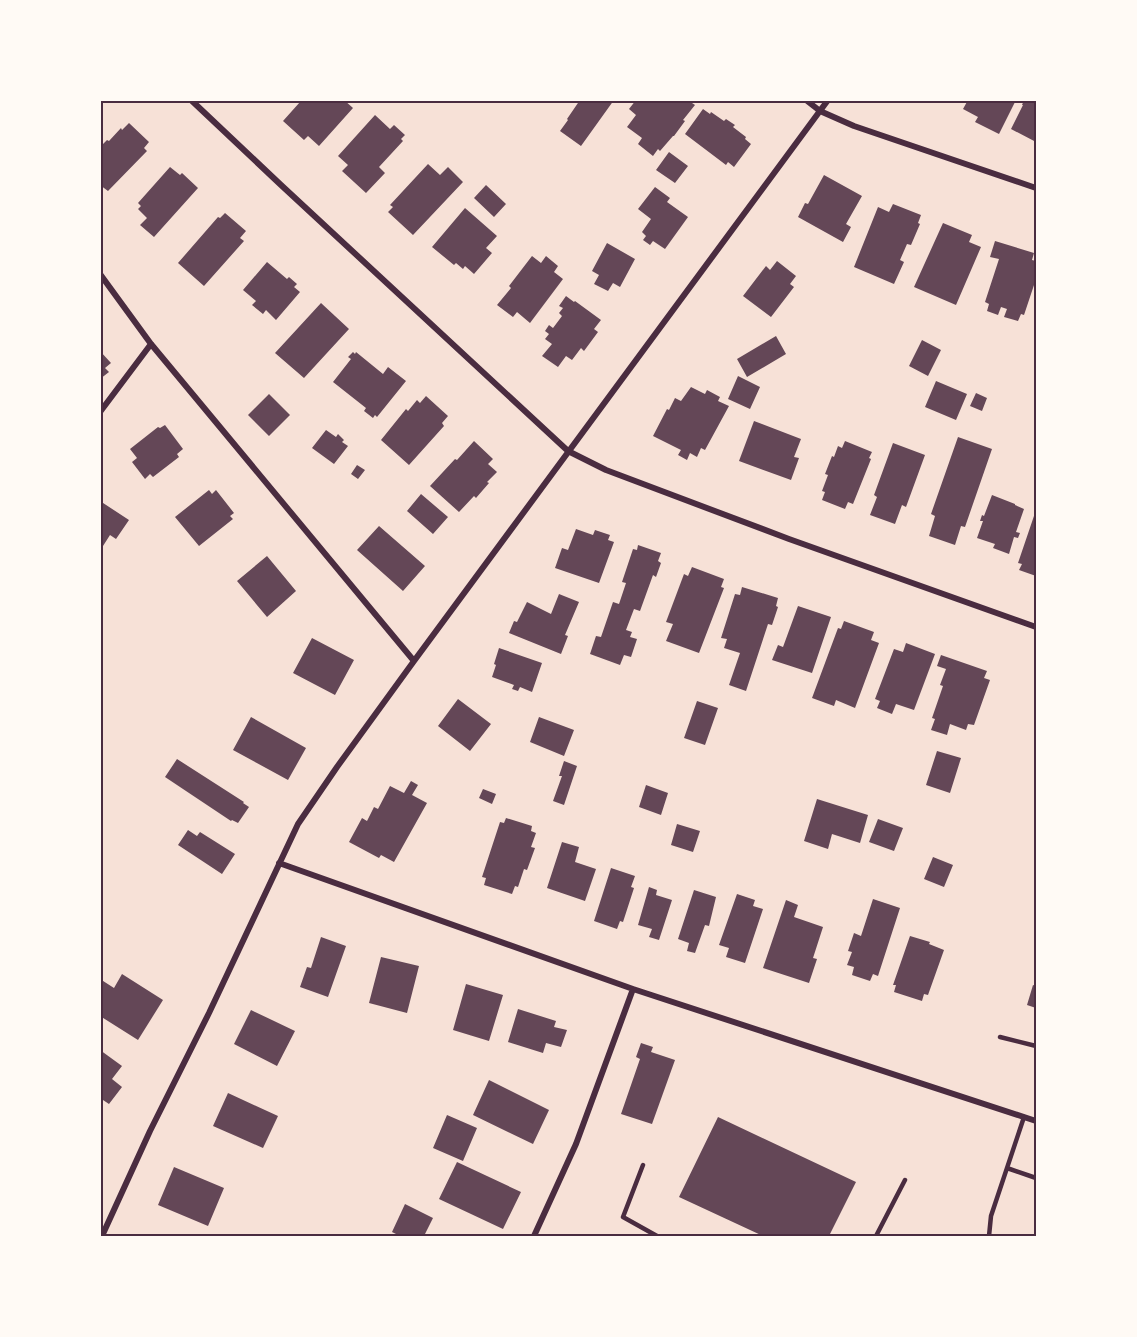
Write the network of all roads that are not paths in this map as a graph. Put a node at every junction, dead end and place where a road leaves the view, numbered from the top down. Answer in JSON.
{"nodes":[{"id":1,"x":191,"y":100,"type":"edge"},
{"id":2,"x":806,"y":100,"type":"edge"},
{"id":3,"x":828,"y":100,"type":"edge"},
{"id":4,"x":820,"y":111,"type":"junction"},
{"id":5,"x":1036,"y":188,"type":"edge"},
{"id":6,"x":100,"y":274,"type":"edge"},
{"id":7,"x":151,"y":344,"type":"junction"},
{"id":8,"x":100,"y":412,"type":"edge"},
{"id":9,"x":568,"y":451,"type":"junction"},
{"id":10,"x":1036,"y":627,"type":"edge"},
{"id":11,"x":414,"y":662,"type":"junction"},
{"id":12,"x":279,"y":863,"type":"junction"},
{"id":13,"x":633,"y":989,"type":"junction"},
{"id":14,"x":1000,"y":1037,"type":"dead end"},
{"id":15,"x":1036,"y":1047,"type":"edge"},
{"id":16,"x":1024,"y":1117,"type":"junction"},
{"id":17,"x":1036,"y":1121,"type":"edge"},
{"id":18,"x":643,"y":1165,"type":"dead end"},
{"id":19,"x":1007,"y":1168,"type":"junction"},
{"id":20,"x":1036,"y":1178,"type":"edge"},
{"id":21,"x":905,"y":1180,"type":"dead end"},
{"id":22,"x":102,"y":1236,"type":"edge"},
{"id":23,"x":534,"y":1236,"type":"edge"},
{"id":24,"x":657,"y":1236,"type":"edge"},
{"id":25,"x":876,"y":1236,"type":"edge"},
{"id":26,"x":989,"y":1236,"type":"edge"}],
"edges":[{"from":1,"to":9,"type":"street"},
{"from":2,"to":4,"type":"street"},
{"from":3,"to":4,"type":"street"},
{"from":4,"to":5,"type":"street"},
{"from":4,"to":9,"type":"street"},
{"from":6,"to":7,"type":"street"},
{"from":7,"to":8,"type":"street"},
{"from":7,"to":11,"type":"street"},
{"from":9,"to":10,"type":"street"},
{"from":9,"to":11,"type":"street"},
{"from":11,"to":12,"type":"street"},
{"from":12,"to":13,"type":"street"},
{"from":12,"to":22,"type":"street"},
{"from":13,"to":16,"type":"street"},
{"from":13,"to":23,"type":"street"},
{"from":14,"to":15,"type":"lane"},
{"from":16,"to":17,"type":"street"},
{"from":16,"to":19,"type":"lane"},
{"from":18,"to":24,"type":"lane"},
{"from":19,"to":20,"type":"lane"},
{"from":19,"to":26,"type":"lane"},
{"from":21,"to":25,"type":"lane"}]}
